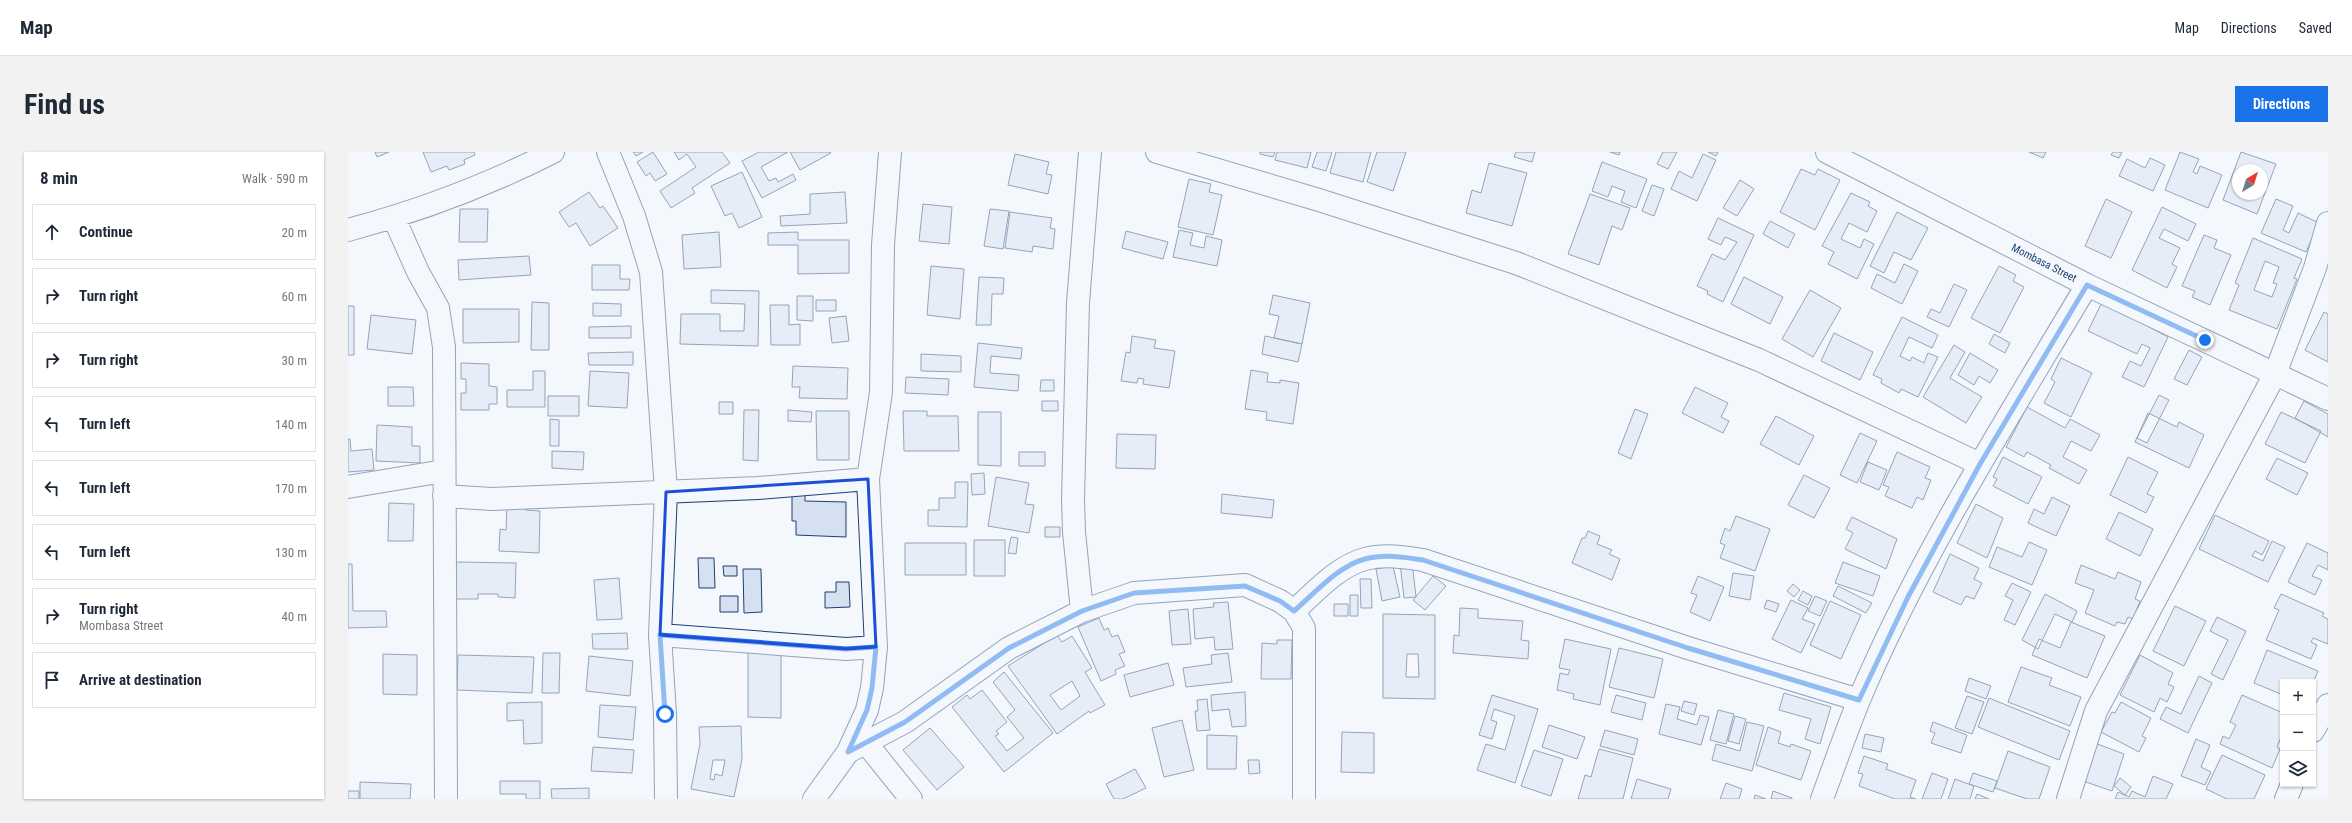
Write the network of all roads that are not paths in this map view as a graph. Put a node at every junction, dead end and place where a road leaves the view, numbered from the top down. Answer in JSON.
{"nodes":[{"id":1,"x":553,"y":152,"type":"edge"},
{"id":2,"x":608,"y":152,"type":"edge"},
{"id":3,"x":890,"y":152,"type":"edge"},
{"id":4,"x":1090,"y":152,"type":"edge"},
{"id":5,"x":1157,"y":152,"type":"edge"},
{"id":6,"x":1828,"y":152,"type":"edge"},
{"id":7,"x":394,"y":218,"type":"junction"},
{"id":8,"x":2328,"y":223,"type":"edge"},
{"id":9,"x":348,"y":230,"type":"edge"},
{"id":10,"x":2087,"y":285,"type":"junction"},
{"id":11,"x":2275,"y":374,"type":"junction"},
{"id":12,"x":2328,"y":399,"type":"edge"},
{"id":13,"x":1980,"y":464,"type":"junction"},
{"id":14,"x":444,"y":472,"type":"junction"},
{"id":15,"x":868,"y":479,"type":"junction"},
{"id":16,"x":348,"y":487,"type":"edge"},
{"id":17,"x":666,"y":492,"type":"junction"},
{"id":18,"x":444,"y":496,"type":"junction"},
{"id":19,"x":1082,"y":611,"type":"junction"},
{"id":20,"x":1294,"y":611,"type":"junction"},
{"id":21,"x":660,"y":635,"type":"junction"},
{"id":22,"x":876,"y":647,"type":"junction"},
{"id":23,"x":1859,"y":700,"type":"junction"},
{"id":24,"x":2328,"y":705,"type":"edge"},
{"id":25,"x":2316,"y":726,"type":"edge"},
{"id":26,"x":857,"y":747,"type":"junction"},
{"id":27,"x":2291,"y":787,"type":"edge"},
{"id":28,"x":446,"y":799,"type":"edge"},
{"id":29,"x":666,"y":799,"type":"edge"},
{"id":30,"x":814,"y":799,"type":"edge"},
{"id":31,"x":911,"y":799,"type":"edge"},
{"id":32,"x":1304,"y":799,"type":"edge"},
{"id":33,"x":1822,"y":799,"type":"edge"},
{"id":34,"x":2068,"y":799,"type":"edge"},
{"id":35,"x":2286,"y":799,"type":"edge"}],
"edges":[{"from":1,"to":7,"type":"street"},
{"from":2,"to":17,"type":"street"},
{"from":3,"to":15,"type":"street"},
{"from":4,"to":19,"type":"street"},
{"from":5,"to":13,"type":"street"},
{"from":6,"to":10,"type":"street","name":"Mombasa Street"},
{"from":7,"to":9,"type":"street"},
{"from":7,"to":14,"type":"street"},
{"from":8,"to":11,"type":"street"},
{"from":10,"to":11,"type":"street","name":"Mombasa Street"},
{"from":10,"to":13,"type":"street"},
{"from":11,"to":12,"type":"street","name":"Mombasa Street"},
{"from":11,"to":34,"type":"street"},
{"from":13,"to":23,"type":"street"},
{"from":14,"to":16,"type":"street"},
{"from":14,"to":18,"type":"street"},
{"from":15,"to":17,"type":"street"},
{"from":15,"to":22,"type":"street"},
{"from":17,"to":18,"type":"street"},
{"from":17,"to":21,"type":"street"},
{"from":18,"to":28,"type":"street"},
{"from":19,"to":20,"type":"street"},
{"from":19,"to":26,"type":"street"},
{"from":20,"to":23,"type":"street"},
{"from":20,"to":32,"type":"street"},
{"from":21,"to":22,"type":"street"},
{"from":21,"to":29,"type":"street"},
{"from":22,"to":26,"type":"street"},
{"from":23,"to":33,"type":"street"},
{"from":24,"to":25,"type":"street"},
{"from":26,"to":30,"type":"street"},
{"from":26,"to":31,"type":"street"},
{"from":27,"to":35,"type":"street"}]}
